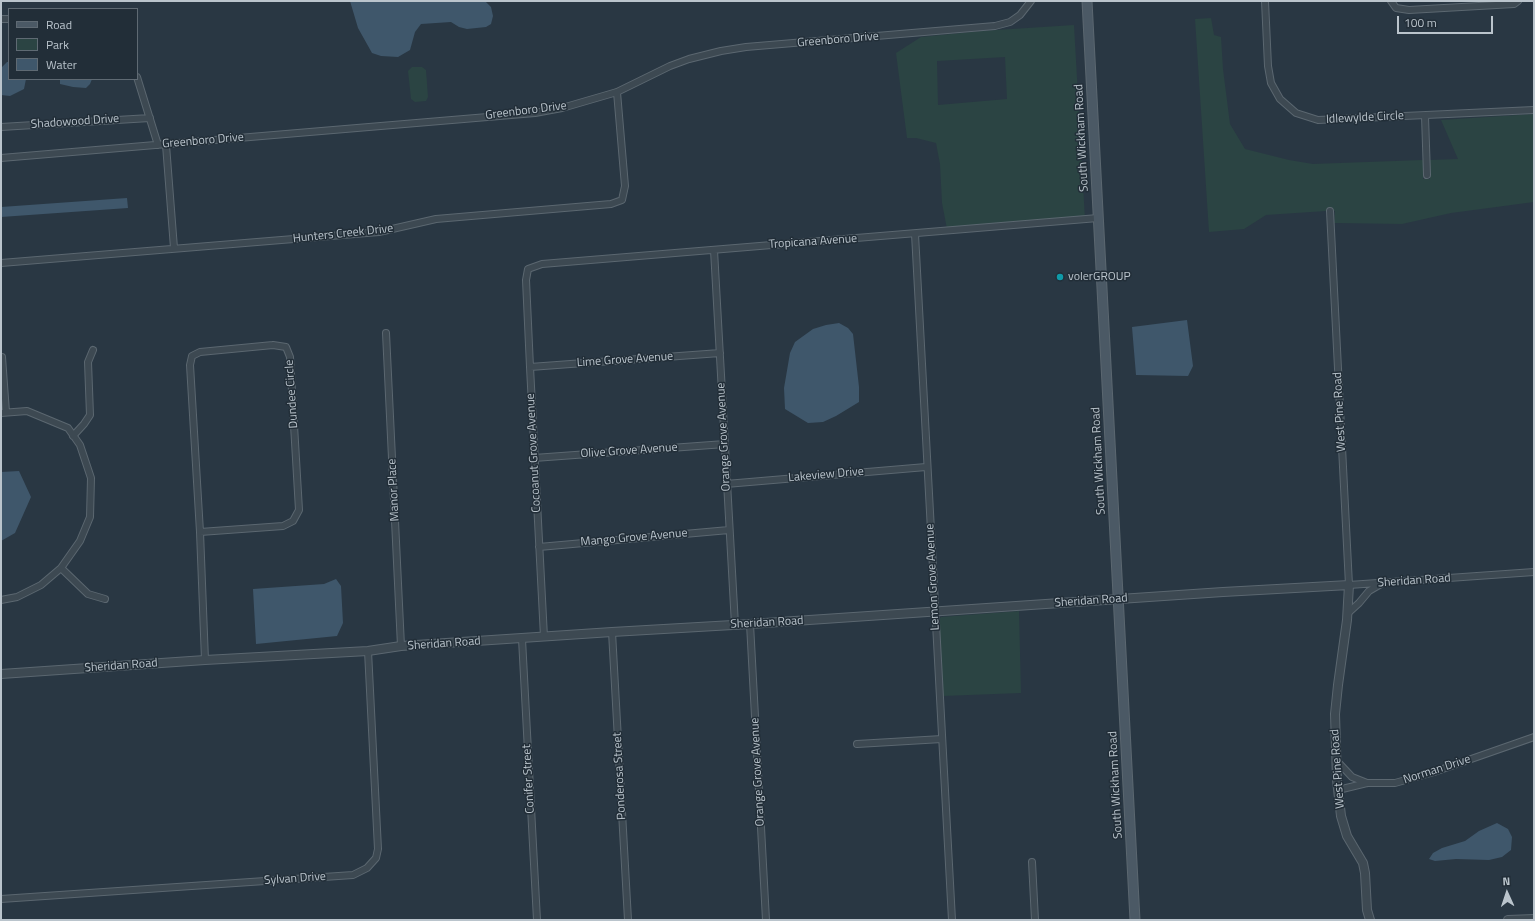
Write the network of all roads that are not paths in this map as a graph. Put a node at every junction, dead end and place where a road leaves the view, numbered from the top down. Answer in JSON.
{"nodes":[{"id":1,"x":1031,"y":1,"type":"edge"},
{"id":2,"x":1087,"y":1,"type":"edge"},
{"id":3,"x":1265,"y":1,"type":"edge"},
{"id":4,"x":1391,"y":1,"type":"edge"},
{"id":5,"x":1518,"y":1,"type":"edge"},
{"id":6,"x":138,"y":80,"type":"edge"},
{"id":7,"x":617,"y":92,"type":"junction"},
{"id":8,"x":1534,"y":110,"type":"edge"},
{"id":9,"x":1425,"y":116,"type":"junction"},
{"id":10,"x":150,"y":118,"type":"junction"},
{"id":11,"x":1,"y":127,"type":"edge"},
{"id":12,"x":158,"y":145,"type":"junction"},
{"id":13,"x":166,"y":145,"type":"junction"},
{"id":14,"x":1,"y":158,"type":"edge"},
{"id":15,"x":1427,"y":175,"type":"dead end"},
{"id":16,"x":1330,"y":211,"type":"dead end"},
{"id":17,"x":1098,"y":218,"type":"junction"},
{"id":18,"x":915,"y":234,"type":"junction"},
{"id":19,"x":174,"y":248,"type":"junction"},
{"id":20,"x":714,"y":250,"type":"junction"},
{"id":21,"x":1,"y":263,"type":"edge"},
{"id":22,"x":528,"y":269,"type":"joint"},
{"id":23,"x":386,"y":333,"type":"dead end"},
{"id":24,"x":93,"y":350,"type":"dead end"},
{"id":25,"x":720,"y":353,"type":"junction"},
{"id":26,"x":2,"y":357,"type":"edge"},
{"id":27,"x":530,"y":368,"type":"junction"},
{"id":28,"x":3,"y":413,"type":"edge"},
{"id":29,"x":73,"y":436,"type":"junction"},
{"id":30,"x":725,"y":444,"type":"junction"},
{"id":31,"x":534,"y":458,"type":"junction"},
{"id":32,"x":926,"y":467,"type":"junction"},
{"id":33,"x":726,"y":484,"type":"junction"},
{"id":34,"x":729,"y":530,"type":"junction"},
{"id":35,"x":200,"y":532,"type":"junction"},
{"id":36,"x":539,"y":547,"type":"junction"},
{"id":37,"x":61,"y":568,"type":"junction"},
{"id":38,"x":1534,"y":572,"type":"edge"},
{"id":39,"x":1383,"y":583,"type":"junction"},
{"id":40,"x":1349,"y":585,"type":"junction"},
{"id":41,"x":105,"y":599,"type":"dead end"},
{"id":42,"x":1118,"y":599,"type":"junction"},
{"id":43,"x":1,"y":600,"type":"edge"},
{"id":44,"x":934,"y":612,"type":"junction"},
{"id":45,"x":1348,"y":613,"type":"junction"},
{"id":46,"x":750,"y":624,"type":"junction"},
{"id":47,"x":735,"y":625,"type":"junction"},
{"id":48,"x":612,"y":632,"type":"junction"},
{"id":49,"x":544,"y":637,"type":"junction"},
{"id":50,"x":522,"y":638,"type":"junction"},
{"id":51,"x":401,"y":646,"type":"junction"},
{"id":52,"x":368,"y":652,"type":"junction"},
{"id":53,"x":205,"y":660,"type":"junction"},
{"id":54,"x":1,"y":674,"type":"edge"},
{"id":55,"x":1534,"y":737,"type":"edge"},
{"id":56,"x":942,"y":739,"type":"junction"},
{"id":57,"x":857,"y":744,"type":"dead end"},
{"id":58,"x":1337,"y":761,"type":"junction"},
{"id":59,"x":1367,"y":783,"type":"junction"},
{"id":60,"x":1338,"y":790,"type":"junction"},
{"id":61,"x":1032,"y":862,"type":"dead end"},
{"id":62,"x":1,"y":899,"type":"edge"},
{"id":63,"x":1534,"y":919,"type":"edge"},
{"id":64,"x":537,"y":920,"type":"edge"},
{"id":65,"x":628,"y":920,"type":"edge"},
{"id":66,"x":766,"y":920,"type":"edge"},
{"id":67,"x":952,"y":920,"type":"edge"},
{"id":68,"x":1035,"y":920,"type":"edge"},
{"id":69,"x":1135,"y":920,"type":"edge"},
{"id":70,"x":1370,"y":920,"type":"edge"},
{"id":71,"x":1508,"y":920,"type":"edge"}],
"edges":[{"from":1,"to":7,"type":"street","name":"Greenboro Drive"},
{"from":2,"to":17,"type":"main road","name":"South Wickham Road"},
{"from":3,"to":9,"type":"street","name":"Idlewylde Circle"},
{"from":4,"to":5,"type":"street"},
{"from":6,"to":10,"type":"street"},
{"from":7,"to":13,"type":"street","name":"Greenboro Drive"},
{"from":7,"to":19,"type":"street","name":"Hunters Creek Drive"},
{"from":8,"to":9,"type":"street","name":"Idlewylde Circle"},
{"from":9,"to":15,"type":"street"},
{"from":10,"to":11,"type":"street","name":"Shadowood Drive"},
{"from":10,"to":12,"type":"street"},
{"from":12,"to":13,"type":"street","name":"Greenboro Drive"},
{"from":12,"to":14,"type":"street","name":"Greenboro Drive"},
{"from":13,"to":19,"type":"street"},
{"from":16,"to":40,"type":"street","name":"West Pine Road"},
{"from":17,"to":18,"type":"street","name":"Tropicana Avenue"},
{"from":17,"to":42,"type":"main road","name":"South Wickham Road"},
{"from":18,"to":20,"type":"street","name":"Tropicana Avenue"},
{"from":18,"to":32,"type":"street","name":"Lemon Grove Avenue"},
{"from":19,"to":21,"type":"street","name":"Hunters Creek Drive"},
{"from":20,"to":22,"type":"street","name":"Tropicana Avenue"},
{"from":20,"to":25,"type":"street","name":"Orange Grove Avenue"},
{"from":22,"to":27,"type":"street","name":"Cocoanut Grove Avenue"},
{"from":23,"to":51,"type":"street","name":"Manor Place"},
{"from":24,"to":29,"type":"street"},
{"from":25,"to":27,"type":"street","name":"Lime Grove Avenue"},
{"from":25,"to":30,"type":"street","name":"Orange Grove Avenue"},
{"from":26,"to":28,"type":"street"},
{"from":27,"to":31,"type":"street","name":"Cocoanut Grove Avenue"},
{"from":28,"to":29,"type":"street"},
{"from":29,"to":37,"type":"street"},
{"from":30,"to":31,"type":"street","name":"Olive Grove Avenue"},
{"from":30,"to":33,"type":"street","name":"Orange Grove Avenue"},
{"from":31,"to":36,"type":"street","name":"Cocoanut Grove Avenue"},
{"from":32,"to":33,"type":"street","name":"Lakeview Drive"},
{"from":32,"to":44,"type":"street","name":"Lemon Grove Avenue"},
{"from":33,"to":34,"type":"street","name":"Orange Grove Avenue"},
{"from":34,"to":36,"type":"street","name":"Mango Grove Avenue"},
{"from":34,"to":47,"type":"street","name":"Orange Grove Avenue"},
{"from":35,"to":35,"type":"street","name":"Dundee Circle"},
{"from":35,"to":53,"type":"street","name":"Dundee Circle"},
{"from":36,"to":49,"type":"street","name":"Cocoanut Grove Avenue"},
{"from":37,"to":41,"type":"street"},
{"from":37,"to":43,"type":"street"},
{"from":38,"to":39,"type":"street","name":"Sheridan Road"},
{"from":39,"to":40,"type":"street","name":"Sheridan Road"},
{"from":39,"to":45,"type":"street"},
{"from":40,"to":42,"type":"street","name":"Sheridan Road"},
{"from":40,"to":45,"type":"street","name":"West Pine Road"},
{"from":42,"to":44,"type":"street","name":"Sheridan Road"},
{"from":42,"to":69,"type":"main road","name":"South Wickham Road"},
{"from":44,"to":46,"type":"street","name":"Sheridan Road"},
{"from":44,"to":56,"type":"street","name":"Lemon Grove Avenue"},
{"from":45,"to":58,"type":"street","name":"West Pine Road"},
{"from":46,"to":47,"type":"street","name":"Sheridan Road"},
{"from":46,"to":66,"type":"street","name":"Orange Grove Avenue"},
{"from":47,"to":48,"type":"street","name":"Sheridan Road"},
{"from":48,"to":49,"type":"street","name":"Sheridan Road"},
{"from":48,"to":65,"type":"street","name":"Ponderosa Street"},
{"from":49,"to":50,"type":"street","name":"Sheridan Road"},
{"from":50,"to":51,"type":"street","name":"Sheridan Road"},
{"from":50,"to":64,"type":"street","name":"Conifer Street"},
{"from":51,"to":52,"type":"street","name":"Sheridan Road"},
{"from":52,"to":53,"type":"street","name":"Sheridan Road"},
{"from":52,"to":62,"type":"street","name":"Sylvan Drive"},
{"from":53,"to":54,"type":"street","name":"Sheridan Road"},
{"from":55,"to":59,"type":"street","name":"Norman Drive"},
{"from":56,"to":57,"type":"street"},
{"from":56,"to":67,"type":"street","name":"Lemon Grove Avenue"},
{"from":58,"to":59,"type":"street"},
{"from":58,"to":60,"type":"street","name":"West Pine Road"},
{"from":59,"to":60,"type":"street","name":"Norman Drive"},
{"from":60,"to":70,"type":"street","name":"West Pine Road"},
{"from":61,"to":68,"type":"street"},
{"from":63,"to":71,"type":"street"}]}
